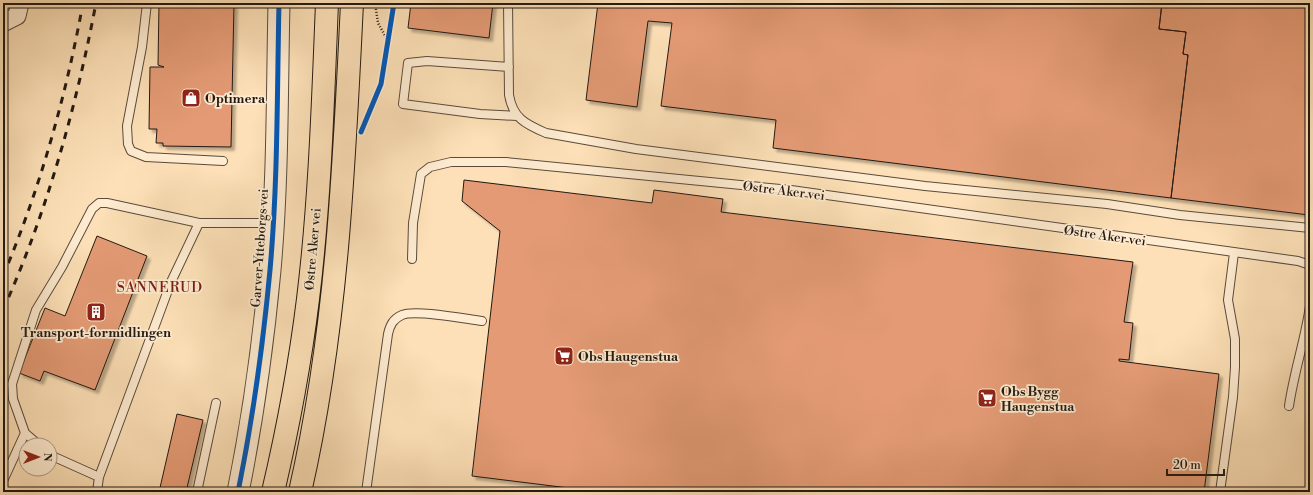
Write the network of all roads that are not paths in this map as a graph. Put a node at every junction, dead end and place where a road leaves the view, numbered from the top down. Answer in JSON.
{"nodes":[{"id":1,"x":20,"y":3,"type":"edge"},
{"id":2,"x":147,"y":3,"type":"edge"},
{"id":3,"x":278,"y":3,"type":"edge"},
{"id":4,"x":326,"y":3,"type":"edge"},
{"id":5,"x":352,"y":3,"type":"edge"},
{"id":6,"x":508,"y":3,"type":"edge"},
{"id":7,"x":3,"y":23,"type":"edge"},
{"id":8,"x":509,"y":67,"type":"junction"},
{"id":9,"x":517,"y":116,"type":"junction"},
{"id":10,"x":223,"y":161,"type":"dead end"},
{"id":11,"x":199,"y":223,"type":"junction"},
{"id":12,"x":273,"y":224,"type":"junction"},
{"id":13,"x":1310,"y":228,"type":"edge"},
{"id":14,"x":1234,"y":253,"type":"junction"},
{"id":15,"x":412,"y":260,"type":"dead end"},
{"id":16,"x":1310,"y":265,"type":"edge"},
{"id":17,"x":1310,"y":306,"type":"edge"},
{"id":18,"x":482,"y":321,"type":"dead end"},
{"id":19,"x":216,"y":403,"type":"dead end"},
{"id":20,"x":1289,"y":406,"type":"dead end"},
{"id":21,"x":25,"y":433,"type":"junction"},
{"id":22,"x":30,"y":437,"type":"edge"},
{"id":23,"x":58,"y":459,"type":"edge"},
{"id":24,"x":99,"y":477,"type":"junction"},
{"id":25,"x":3,"y":481,"type":"edge"},
{"id":26,"x":304,"y":486,"type":"edge"},
{"id":27,"x":97,"y":492,"type":"edge"},
{"id":28,"x":197,"y":492,"type":"edge"},
{"id":29,"x":238,"y":492,"type":"edge"},
{"id":30,"x":273,"y":492,"type":"edge"},
{"id":31,"x":366,"y":492,"type":"edge"},
{"id":32,"x":1220,"y":492,"type":"edge"}],
"edges":[{"from":1,"to":7,"type":"street"},
{"from":2,"to":10,"type":"lane"},
{"from":3,"to":12,"type":"street","name":"Garver Ytteborgs vei"},
{"from":4,"to":30,"type":"highway","name":"Østre Aker vei"},
{"from":5,"to":26,"type":"highway","name":"Østre Aker vei"},
{"from":6,"to":8,"type":"lane"},
{"from":8,"to":9,"type":"lane"},
{"from":8,"to":9,"type":"lane"},
{"from":9,"to":13,"type":"lane","name":"Østre Aker vei"},
{"from":11,"to":12,"type":"lane"},
{"from":11,"to":21,"type":"lane"},
{"from":11,"to":24,"type":"lane"},
{"from":12,"to":29,"type":"street","name":"Garver Ytteborgs vei"},
{"from":14,"to":15,"type":"lane","name":"Østre Aker vei"},
{"from":14,"to":16,"type":"lane","name":"Østre Aker vei"},
{"from":14,"to":32,"type":"lane"},
{"from":17,"to":20,"type":"lane"},
{"from":18,"to":31,"type":"lane"},
{"from":19,"to":28,"type":"lane"},
{"from":21,"to":22,"type":"lane"},
{"from":21,"to":25,"type":"lane"},
{"from":23,"to":24,"type":"lane"},
{"from":24,"to":27,"type":"lane"}]}
